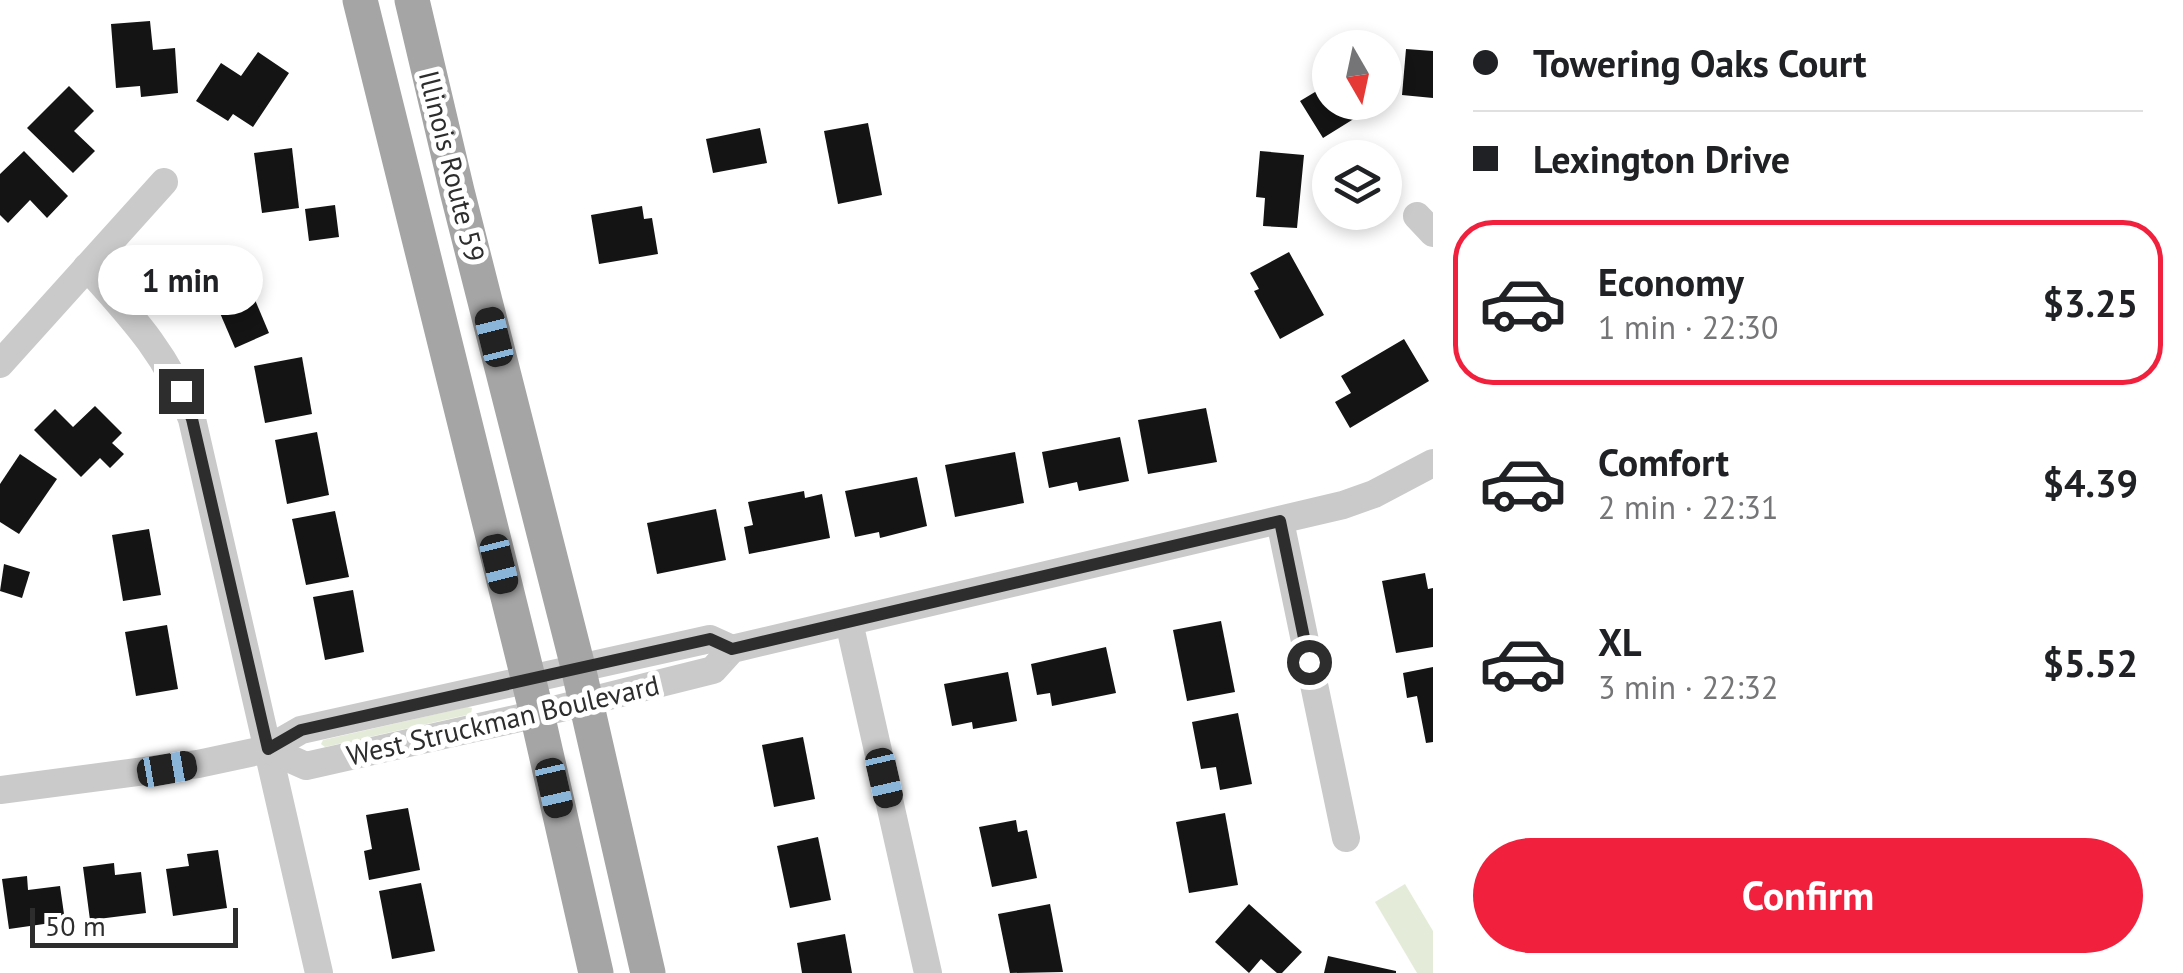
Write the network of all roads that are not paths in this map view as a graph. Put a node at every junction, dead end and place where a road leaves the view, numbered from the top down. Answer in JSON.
{"nodes":[{"id":1,"x":360,"y":0,"type":"edge"},
{"id":2,"x":412,"y":0,"type":"edge"},
{"id":3,"x":164,"y":182,"type":"dead end"},
{"id":4,"x":88,"y":268,"type":"junction"},
{"id":5,"x":0,"y":364,"type":"edge"},
{"id":6,"x":1433,"y":463,"type":"edge"},
{"id":7,"x":1280,"y":521,"type":"junction"},
{"id":8,"x":849,"y":622,"type":"junction"},
{"id":9,"x":732,"y":649,"type":"junction"},
{"id":10,"x":578,"y":667,"type":"junction"},
{"id":11,"x":528,"y":677,"type":"junction"},
{"id":12,"x":586,"y":701,"type":"junction"},
{"id":13,"x":537,"y":714,"type":"junction"},
{"id":14,"x":268,"y":749,"type":"junction"},
{"id":15,"x":0,"y":790,"type":"edge"},
{"id":16,"x":1346,"y":838,"type":"dead end"},
{"id":17,"x":319,"y":973,"type":"edge"},
{"id":18,"x":596,"y":973,"type":"edge"},
{"id":19,"x":648,"y":973,"type":"edge"},
{"id":20,"x":928,"y":973,"type":"edge"}],
"edges":[{"from":1,"to":11,"type":"main road","name":"Illinois Route 59"},
{"from":2,"to":10,"type":"main road","name":"Illinois Route 59"},
{"from":3,"to":4,"type":"street"},
{"from":4,"to":5,"type":"street"},
{"from":4,"to":14,"type":"street"},
{"from":6,"to":7,"type":"street","name":"West Struckman Boulevard"},
{"from":7,"to":8,"type":"street","name":"West Struckman Boulevard"},
{"from":7,"to":16,"type":"street"},
{"from":8,"to":9,"type":"street","name":"West Struckman Boulevard"},
{"from":8,"to":20,"type":"street"},
{"from":9,"to":10,"type":"street","name":"West Struckman Boulevard"},
{"from":9,"to":12,"type":"street","name":"West Struckman Boulevard"},
{"from":10,"to":11,"type":"street","name":"West Struckman Boulevard"},
{"from":10,"to":12,"type":"main road","name":"Illinois Route 59"},
{"from":11,"to":13,"type":"main road","name":"Illinois Route 59"},
{"from":11,"to":14,"type":"street","name":"West Struckman Boulevard"},
{"from":12,"to":13,"type":"street","name":"West Struckman Boulevard"},
{"from":12,"to":19,"type":"main road","name":"Illinois Route 59"},
{"from":13,"to":14,"type":"street","name":"West Struckman Boulevard"},
{"from":13,"to":18,"type":"main road","name":"Illinois Route 59"},
{"from":14,"to":15,"type":"street","name":"West Struckman Boulevard"},
{"from":14,"to":17,"type":"street"}]}
